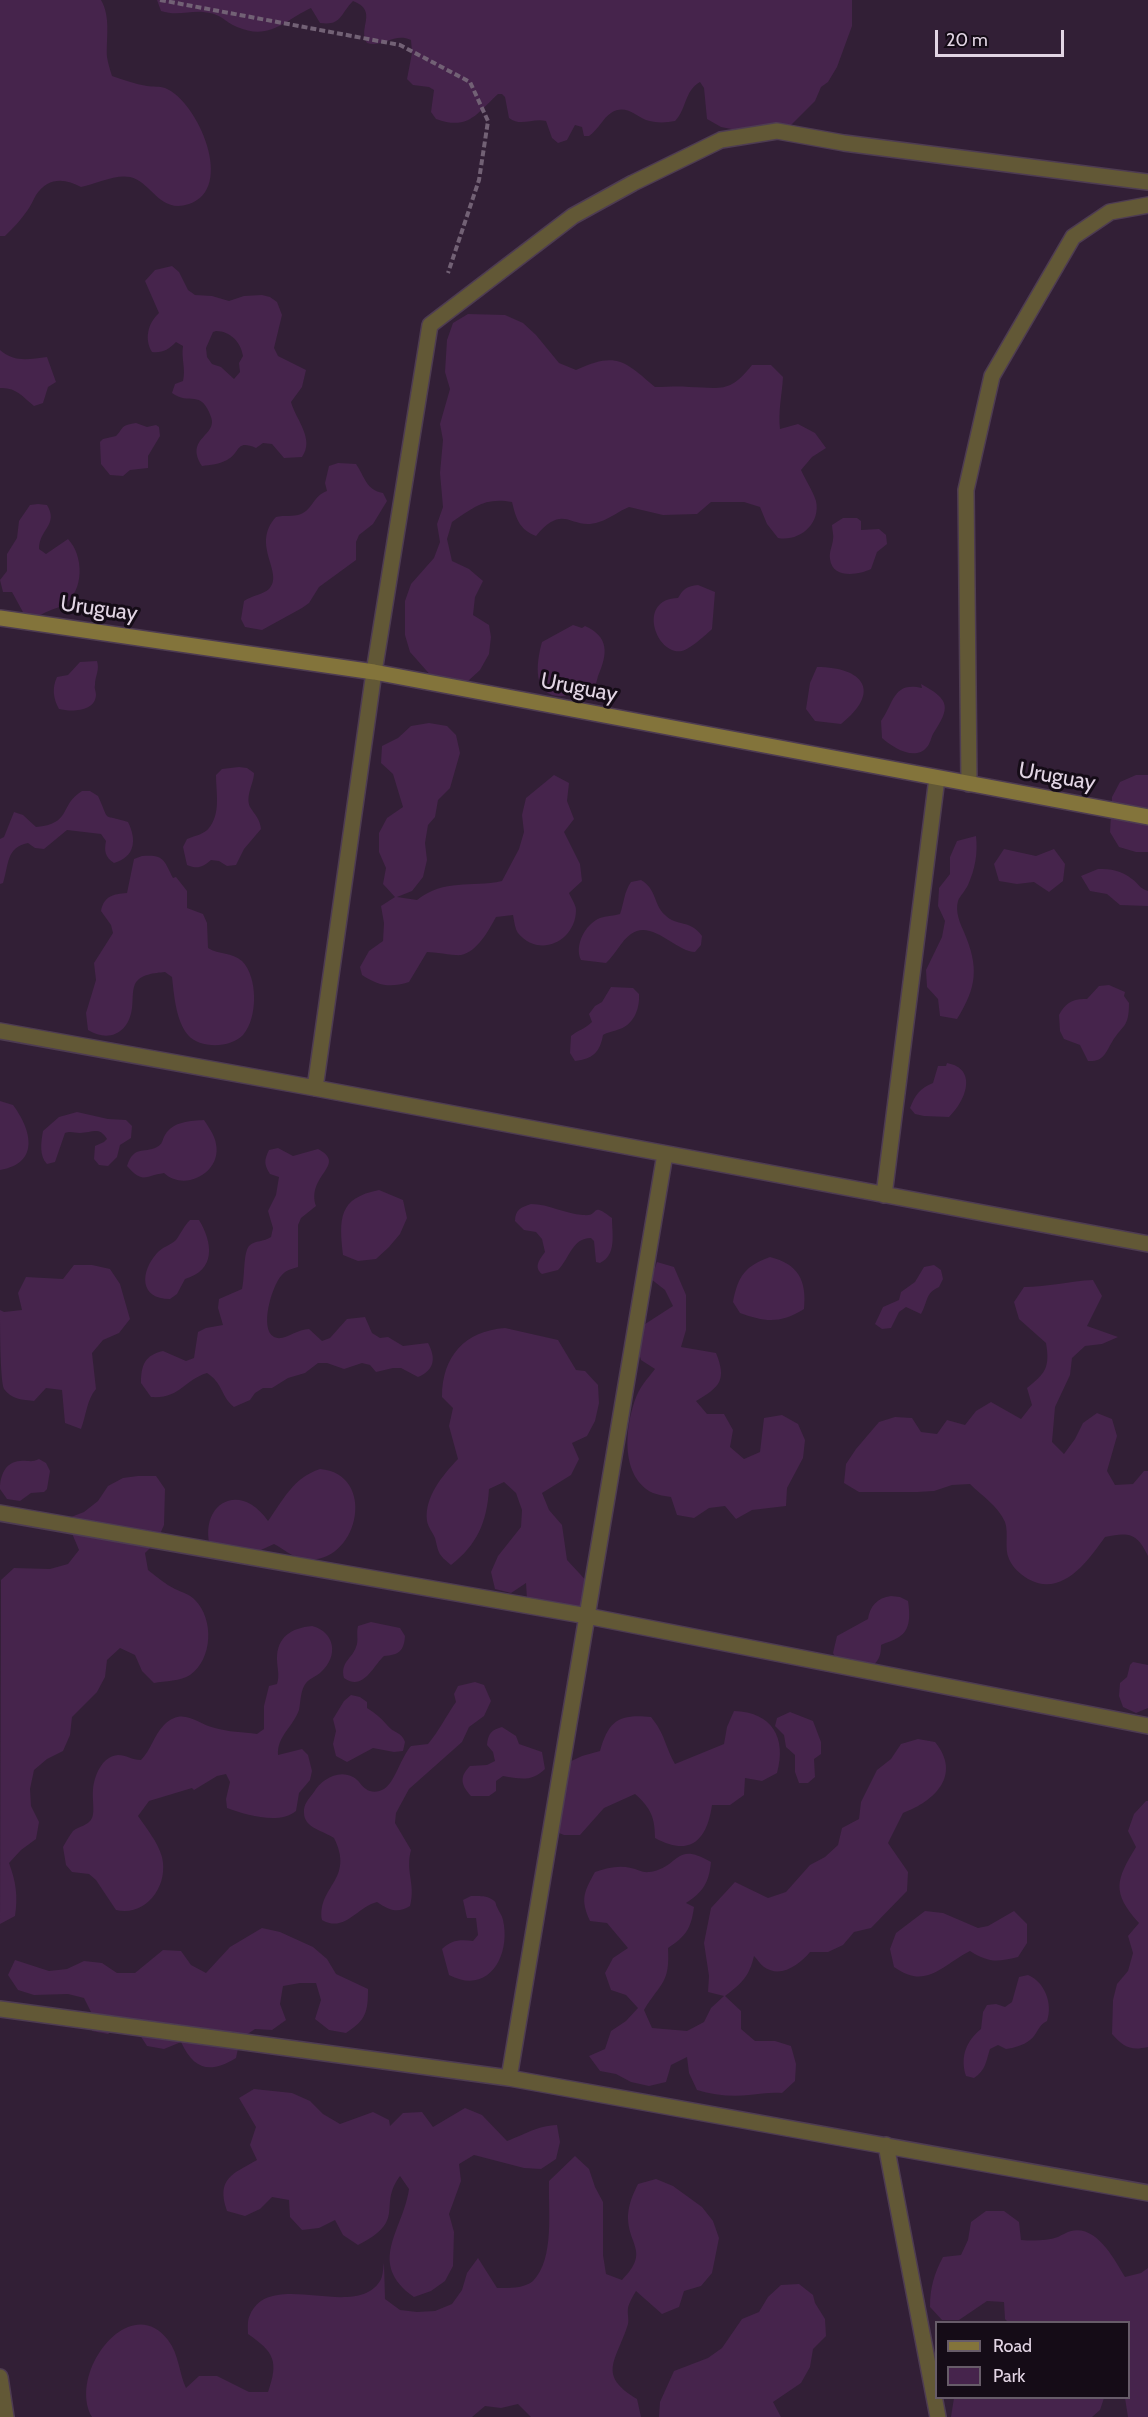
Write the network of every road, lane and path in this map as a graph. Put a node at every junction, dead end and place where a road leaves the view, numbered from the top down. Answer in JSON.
{"nodes":[{"id":1,"x":160,"y":0,"type":"edge"},
{"id":2,"x":1148,"y":182,"type":"edge"},
{"id":3,"x":1148,"y":205,"type":"edge"},
{"id":4,"x":430,"y":326,"type":"junction"},
{"id":5,"x":0,"y":618,"type":"edge"},
{"id":6,"x":374,"y":672,"type":"junction"},
{"id":7,"x":937,"y":778,"type":"junction"},
{"id":8,"x":969,"y":784,"type":"junction"},
{"id":9,"x":1148,"y":817,"type":"edge"},
{"id":10,"x":0,"y":1031,"type":"edge"},
{"id":11,"x":315,"y":1088,"type":"junction"},
{"id":12,"x":665,"y":1154,"type":"junction"},
{"id":13,"x":884,"y":1195,"type":"junction"},
{"id":14,"x":1148,"y":1244,"type":"edge"},
{"id":15,"x":0,"y":1513,"type":"edge"},
{"id":16,"x":587,"y":1616,"type":"junction"},
{"id":17,"x":1148,"y":1726,"type":"edge"},
{"id":18,"x":0,"y":2009,"type":"edge"},
{"id":19,"x":509,"y":2078,"type":"junction"},
{"id":20,"x":886,"y":2145,"type":"junction"},
{"id":21,"x":1148,"y":2193,"type":"edge"},
{"id":22,"x":0,"y":2377,"type":"edge"},
{"id":23,"x":6,"y":2417,"type":"edge"},
{"id":24,"x":938,"y":2417,"type":"edge"}],
"edges":[{"from":1,"to":4,"type":"path"},
{"from":2,"to":4,"type":"street"},
{"from":3,"to":8,"type":"street"},
{"from":4,"to":6,"type":"street"},
{"from":5,"to":6,"type":"main road","name":"Uruguay"},
{"from":6,"to":7,"type":"main road","name":"Uruguay"},
{"from":6,"to":11,"type":"street"},
{"from":7,"to":8,"type":"main road","name":"Uruguay"},
{"from":7,"to":13,"type":"street"},
{"from":8,"to":9,"type":"main road","name":"Uruguay"},
{"from":10,"to":11,"type":"street"},
{"from":11,"to":12,"type":"street"},
{"from":12,"to":13,"type":"street"},
{"from":12,"to":16,"type":"street"},
{"from":13,"to":14,"type":"street"},
{"from":15,"to":16,"type":"street"},
{"from":16,"to":17,"type":"street"},
{"from":16,"to":19,"type":"street"},
{"from":18,"to":19,"type":"street"},
{"from":19,"to":20,"type":"street"},
{"from":20,"to":21,"type":"street"},
{"from":20,"to":24,"type":"street"},
{"from":22,"to":23,"type":"street"}]}
